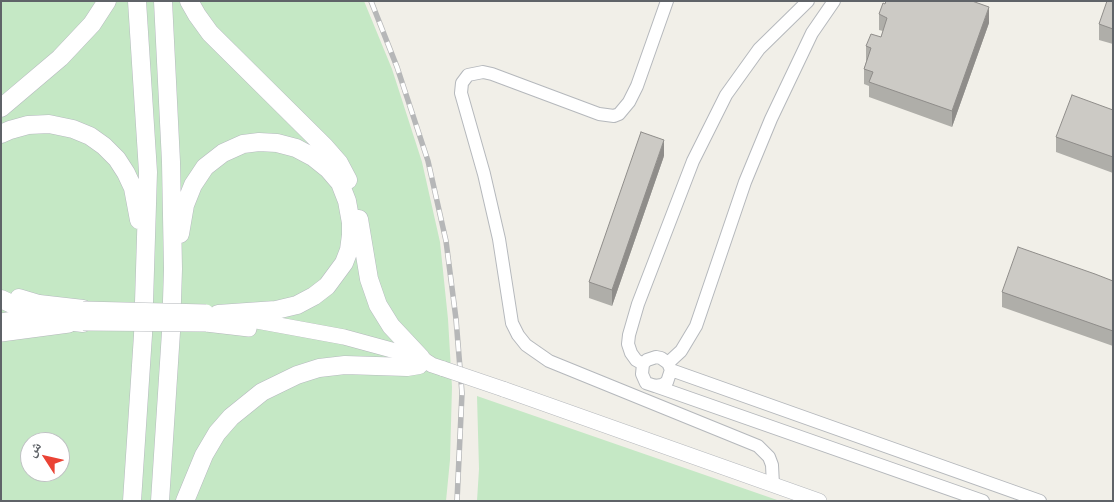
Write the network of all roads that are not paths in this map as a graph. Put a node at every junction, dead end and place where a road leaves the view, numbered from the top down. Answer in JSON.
{"nodes":[{"id":1,"x":107,"y":1,"type":"edge"},
{"id":2,"x":137,"y":1,"type":"edge"},
{"id":3,"x":162,"y":1,"type":"edge"},
{"id":4,"x":189,"y":1,"type":"edge"},
{"id":5,"x":667,"y":1,"type":"edge"},
{"id":6,"x":808,"y":1,"type":"edge"},
{"id":7,"x":834,"y":1,"type":"edge"},
{"id":8,"x":5,"y":105,"type":"edge"},
{"id":9,"x":1,"y":134,"type":"edge"},
{"id":10,"x":361,"y":235,"type":"junction"},
{"id":11,"x":144,"y":265,"type":"junction"},
{"id":12,"x":173,"y":269,"type":"junction"},
{"id":13,"x":1,"y":290,"type":"edge"},
{"id":14,"x":1,"y":299,"type":"edge"},
{"id":15,"x":35,"y":315,"type":"junction"},
{"id":16,"x":83,"y":316,"type":"junction"},
{"id":17,"x":210,"y":317,"type":"junction"},
{"id":18,"x":1,"y":321,"type":"edge"},
{"id":19,"x":263,"y":321,"type":"junction"},
{"id":20,"x":234,"y":326,"type":"junction"},
{"id":21,"x":1,"y":334,"type":"edge"},
{"id":22,"x":429,"y":364,"type":"junction"},
{"id":23,"x":643,"y":364,"type":"junction"},
{"id":24,"x":670,"y":367,"type":"junction"},
{"id":25,"x":655,"y":386,"type":"junction"},
{"id":26,"x":773,"y":485,"type":"junction"},
{"id":27,"x":131,"y":498,"type":"edge"},
{"id":28,"x":160,"y":501,"type":"edge"},
{"id":29,"x":185,"y":501,"type":"edge"},
{"id":30,"x":819,"y":501,"type":"edge"},
{"id":31,"x":983,"y":501,"type":"edge"},
{"id":32,"x":1040,"y":501,"type":"edge"}],
"edges":[{"from":1,"to":8,"type":"main road"},
{"from":2,"to":11,"type":"main road"},
{"from":3,"to":12,"type":"main road"},
{"from":4,"to":10,"type":"main road"},
{"from":5,"to":26,"type":"street"},
{"from":6,"to":23,"type":"street"},
{"from":7,"to":24,"type":"street"},
{"from":9,"to":11,"type":"main road"},
{"from":10,"to":19,"type":"main road"},
{"from":10,"to":22,"type":"main road"},
{"from":11,"to":27,"type":"main road"},
{"from":12,"to":17,"type":"main road"},
{"from":12,"to":28,"type":"main road"},
{"from":13,"to":16,"type":"main road"},
{"from":14,"to":15,"type":"main road"},
{"from":15,"to":16,"type":"main road"},
{"from":15,"to":18,"type":"street"},
{"from":16,"to":17,"type":"street","bridge":true},
{"from":16,"to":21,"type":"street"},
{"from":17,"to":19,"type":"street"},
{"from":17,"to":20,"type":"street"},
{"from":19,"to":20,"type":"main road"},
{"from":19,"to":22,"type":"street"},
{"from":20,"to":22,"type":"street"},
{"from":22,"to":26,"type":"street","bridge":true},
{"from":22,"to":29,"type":"main road"},
{"from":23,"to":24,"type":"street"},
{"from":23,"to":25,"type":"street"},
{"from":24,"to":25,"type":"street"},
{"from":24,"to":32,"type":"street"},
{"from":25,"to":31,"type":"street"},
{"from":26,"to":30,"type":"street"}]}
